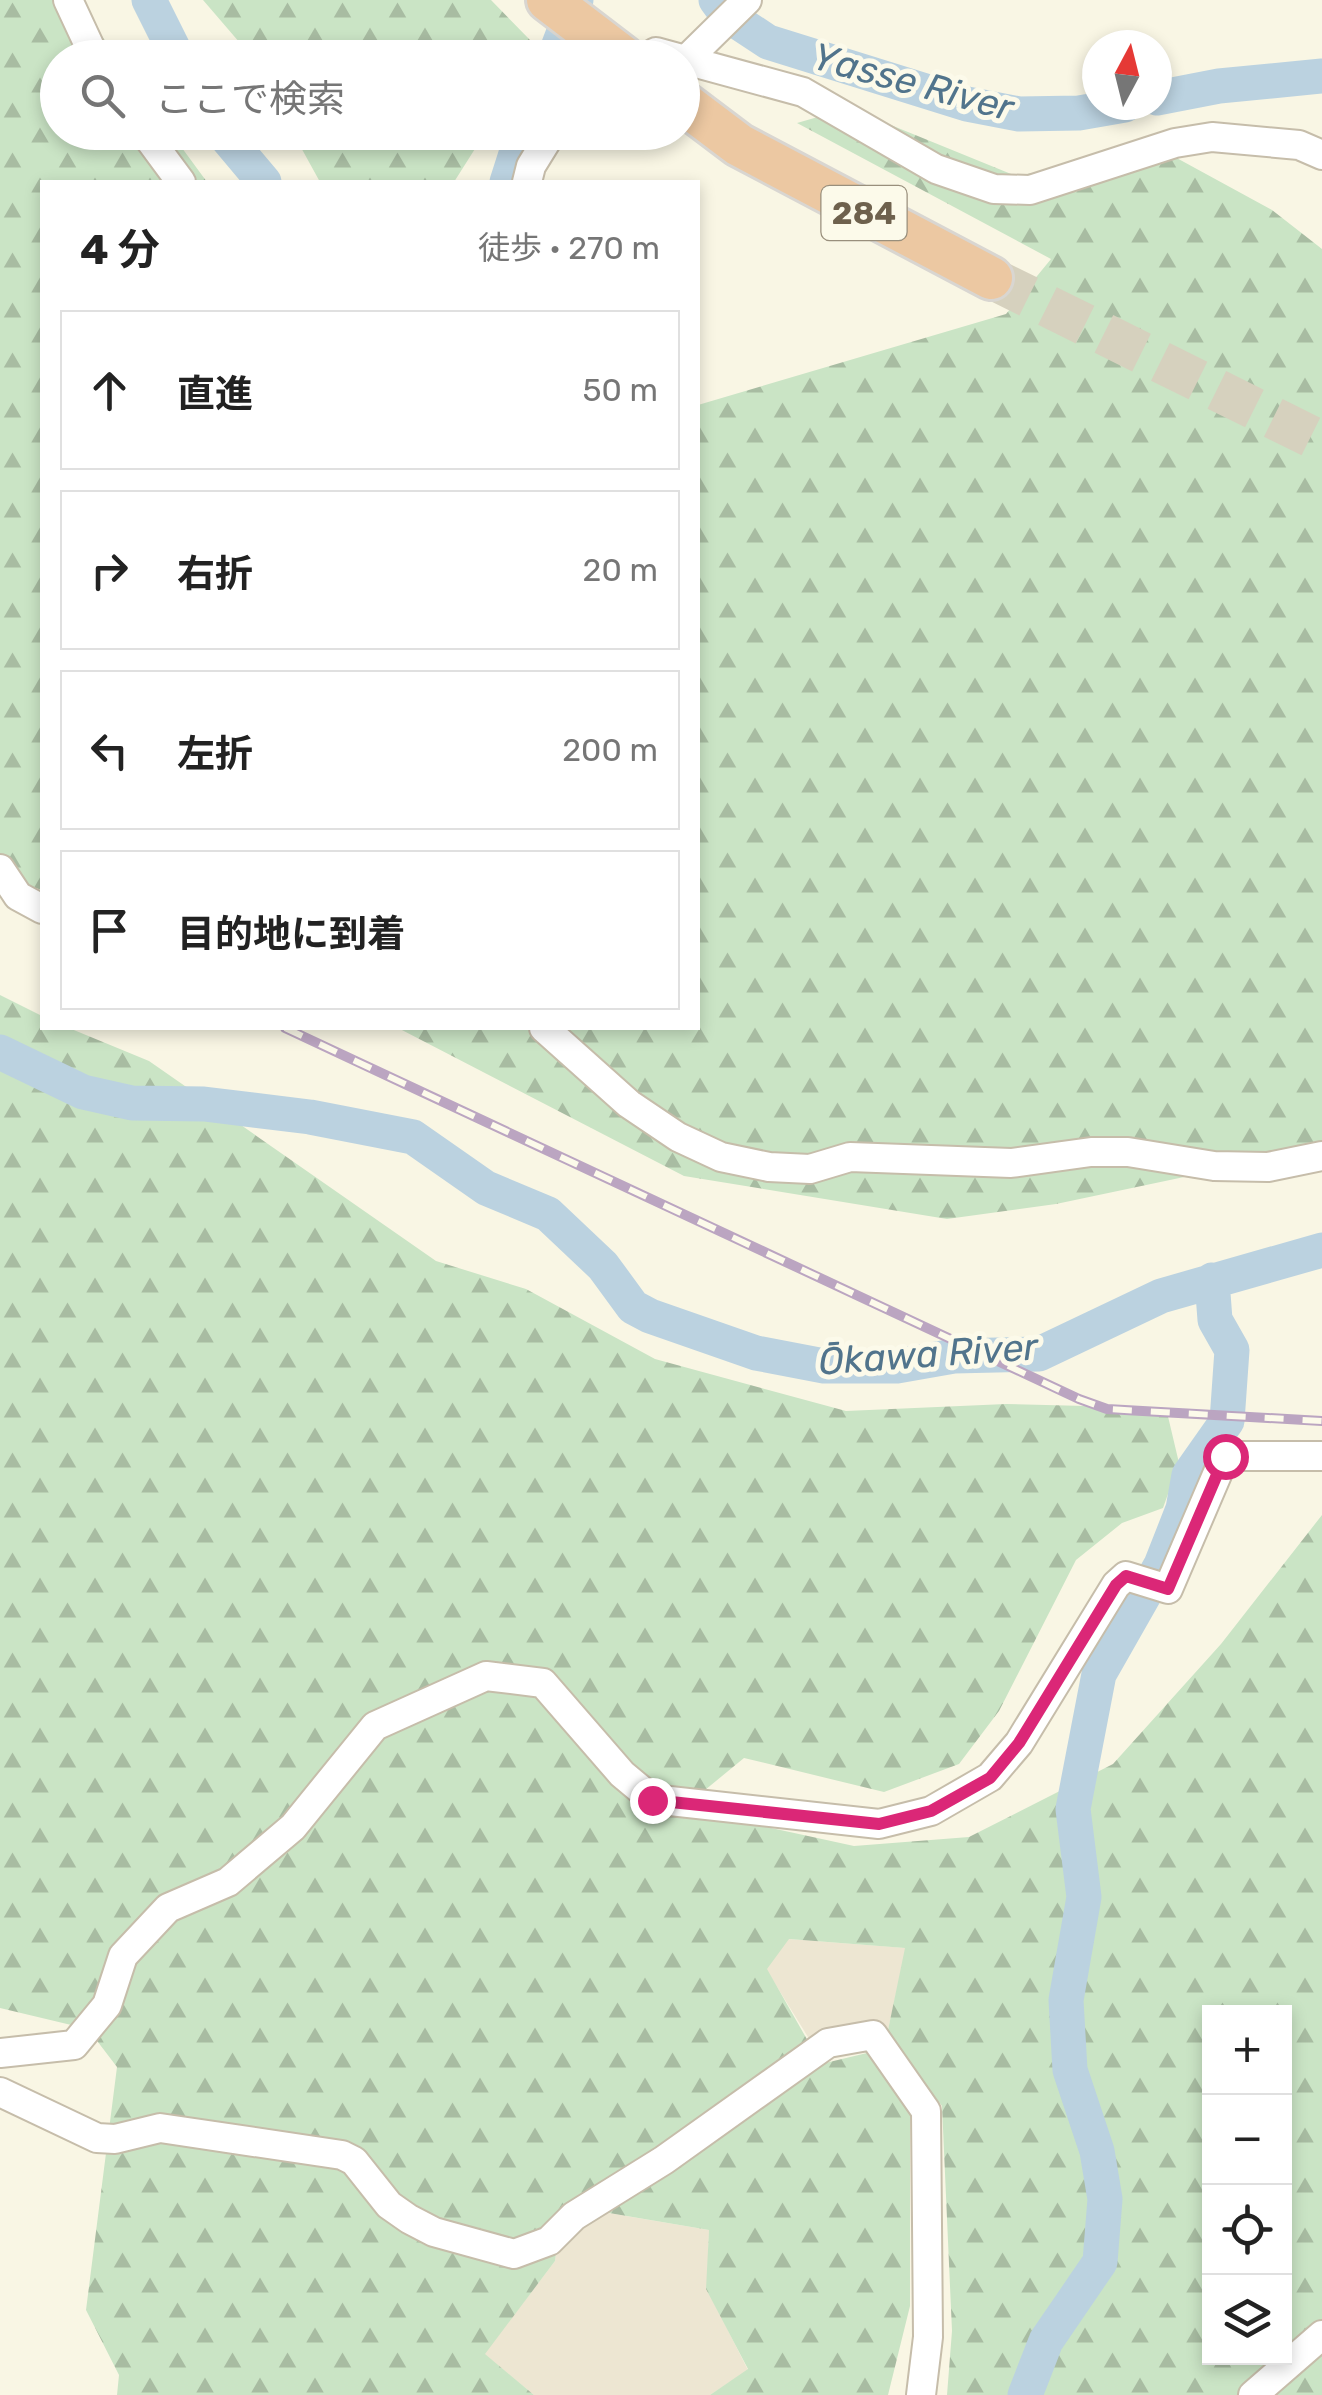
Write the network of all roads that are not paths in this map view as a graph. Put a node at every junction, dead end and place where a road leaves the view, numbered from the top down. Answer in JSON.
{"nodes":[{"id":1,"x":68,"y":0,"type":"edge"},
{"id":2,"x":548,"y":0,"type":"edge"},
{"id":3,"x":747,"y":0,"type":"edge"},
{"id":4,"x":87,"y":40,"type":"edge"},
{"id":5,"x":600,"y":40,"type":"edge"},
{"id":6,"x":700,"y":46,"type":"edge"},
{"id":7,"x":700,"y":63,"type":"edge"},
{"id":8,"x":700,"y":116,"type":"edge"},
{"id":9,"x":157,"y":150,"type":"edge"},
{"id":10,"x":541,"y":150,"type":"edge"},
{"id":11,"x":1322,"y":154,"type":"edge"},
{"id":12,"x":180,"y":180,"type":"edge"},
{"id":13,"x":528,"y":180,"type":"edge"},
{"id":14,"x":991,"y":278,"type":"tunnel mouth"},
{"id":15,"x":0,"y":869,"type":"edge"},
{"id":16,"x":40,"y":908,"type":"edge"},
{"id":17,"x":546,"y":1030,"type":"edge"},
{"id":18,"x":1322,"y":1156,"type":"edge"},
{"id":19,"x":1322,"y":1456,"type":"edge"},
{"id":20,"x":0,"y":2054,"type":"edge"},
{"id":21,"x":0,"y":2092,"type":"edge"},
{"id":22,"x":1322,"y":2335,"type":"edge"},
{"id":23,"x":921,"y":2395,"type":"edge"},
{"id":24,"x":1253,"y":2395,"type":"edge"}],
"edges":[{"from":1,"to":4,"type":"street"},
{"from":2,"to":5,"type":"highway"},
{"from":3,"to":6,"type":"street"},
{"from":7,"to":11,"type":"street"},
{"from":8,"to":14,"type":"highway","number":"284"},
{"from":9,"to":12,"type":"street"},
{"from":10,"to":13,"type":"street"},
{"from":15,"to":16,"type":"street"},
{"from":17,"to":18,"type":"street"},
{"from":19,"to":20,"type":"street"},
{"from":21,"to":23,"type":"street"},
{"from":22,"to":24,"type":"street"}]}
